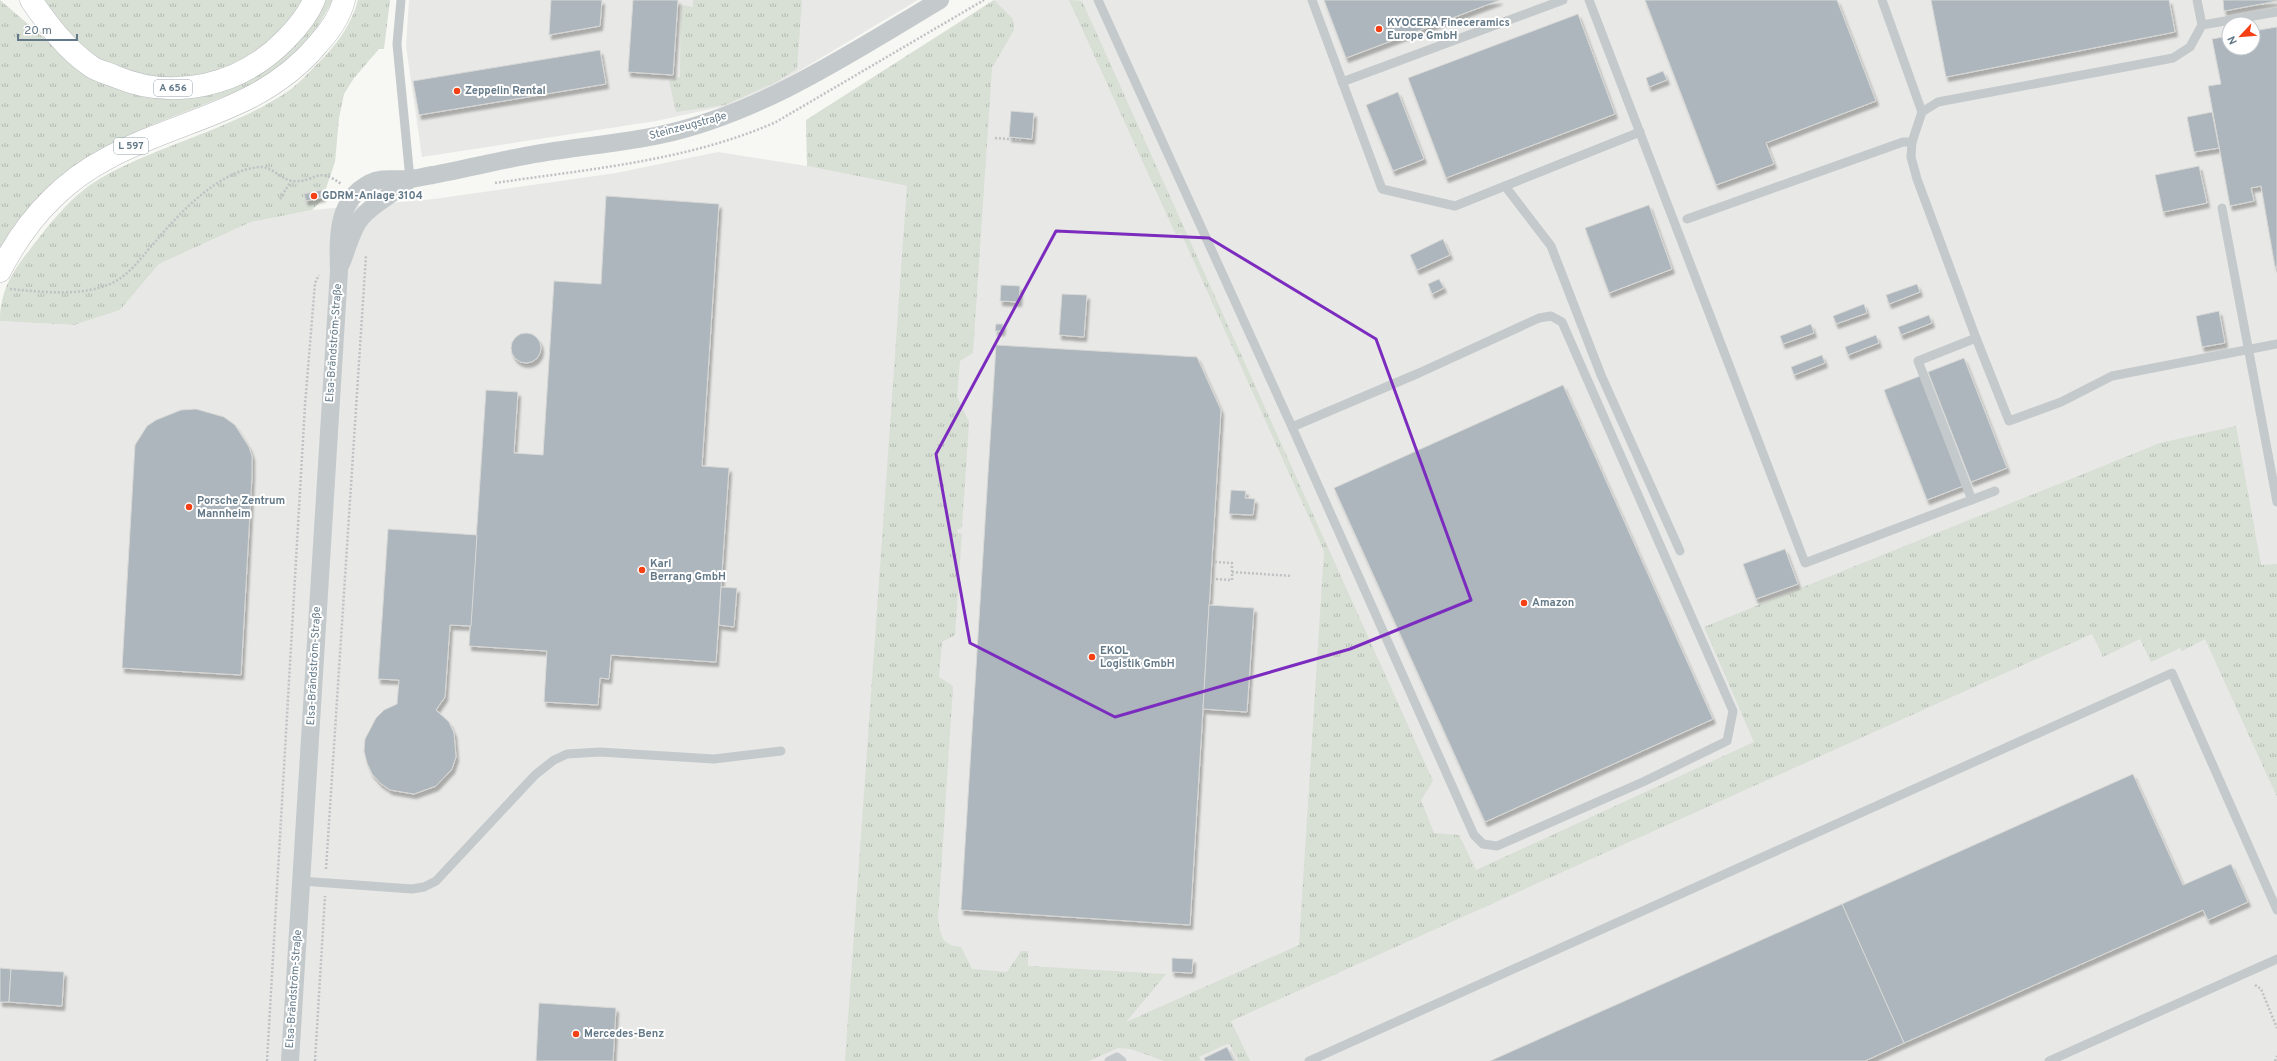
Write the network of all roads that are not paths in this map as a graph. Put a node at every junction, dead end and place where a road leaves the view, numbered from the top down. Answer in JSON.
{"nodes":[{"id":1,"x":31,"y":0,"type":"edge"},
{"id":2,"x":314,"y":0,"type":"edge"},
{"id":3,"x":344,"y":0,"type":"edge"},
{"id":4,"x":401,"y":0,"type":"edge"},
{"id":5,"x":940,"y":0,"type":"edge"},
{"id":6,"x":1098,"y":0,"type":"edge"},
{"id":7,"x":1312,"y":0,"type":"edge"},
{"id":8,"x":1563,"y":0,"type":"edge"},
{"id":9,"x":1589,"y":0,"type":"edge"},
{"id":10,"x":1882,"y":0,"type":"edge"},
{"id":11,"x":2197,"y":0,"type":"edge"},
{"id":12,"x":2277,"y":12,"type":"edge"},
{"id":13,"x":2202,"y":25,"type":"junction"},
{"id":14,"x":1342,"y":82,"type":"junction"},
{"id":15,"x":1922,"y":112,"type":"junction"},
{"id":16,"x":1640,"y":132,"type":"junction"},
{"id":17,"x":1912,"y":142,"type":"junction"},
{"id":18,"x":410,"y":179,"type":"junction"},
{"id":19,"x":1505,"y":186,"type":"junction"},
{"id":20,"x":2222,"y":208,"type":"dead end"},
{"id":21,"x":1687,"y":219,"type":"dead end"},
{"id":22,"x":4,"y":280,"type":"edge"},
{"id":23,"x":1976,"y":338,"type":"junction"},
{"id":24,"x":2277,"y":344,"type":"edge"},
{"id":25,"x":2248,"y":349,"type":"junction"},
{"id":26,"x":1292,"y":427,"type":"junction"},
{"id":27,"x":1995,"y":491,"type":"dead end"},
{"id":28,"x":1972,"y":500,"type":"junction"},
{"id":29,"x":2277,"y":502,"type":"edge"},
{"id":30,"x":1680,"y":550,"type":"dead end"},
{"id":31,"x":781,"y":751,"type":"dead end"},
{"id":32,"x":301,"y":881,"type":"junction"},
{"id":33,"x":2277,"y":910,"type":"edge"},
{"id":34,"x":2277,"y":959,"type":"edge"},
{"id":35,"x":290,"y":1061,"type":"edge"},
{"id":36,"x":1109,"y":1061,"type":"edge"},
{"id":37,"x":1122,"y":1061,"type":"edge"},
{"id":38,"x":1309,"y":1061,"type":"edge"},
{"id":39,"x":2049,"y":1061,"type":"edge"}],
"edges":[{"from":1,"to":2,"type":"highway","number":"A 656"},
{"from":3,"to":22,"type":"highway","number":"L 597"},
{"from":4,"to":18,"type":"lane"},
{"from":5,"to":18,"type":"street","name":"Steinzeugstraße"},
{"from":6,"to":26,"type":"lane"},
{"from":7,"to":14,"type":"lane"},
{"from":8,"to":14,"type":"lane"},
{"from":9,"to":16,"type":"lane"},
{"from":10,"to":15,"type":"lane"},
{"from":11,"to":13,"type":"lane"},
{"from":12,"to":13,"type":"lane"},
{"from":13,"to":15,"type":"lane"},
{"from":14,"to":19,"type":"lane"},
{"from":15,"to":17,"type":"lane"},
{"from":16,"to":19,"type":"lane"},
{"from":16,"to":28,"type":"lane"},
{"from":17,"to":21,"type":"lane"},
{"from":17,"to":23,"type":"lane"},
{"from":18,"to":32,"type":"street","name":"Elsa-Brändström-Straße"},
{"from":19,"to":30,"type":"lane"},
{"from":20,"to":25,"type":"lane"},
{"from":23,"to":25,"type":"lane"},
{"from":23,"to":28,"type":"lane"},
{"from":24,"to":25,"type":"lane"},
{"from":25,"to":29,"type":"lane"},
{"from":26,"to":26,"type":"lane"},
{"from":27,"to":28,"type":"lane"},
{"from":31,"to":32,"type":"lane"},
{"from":32,"to":35,"type":"street","name":"Elsa-Brändström-Straße"},
{"from":33,"to":38,"type":"lane"},
{"from":34,"to":39,"type":"lane"},
{"from":36,"to":37,"type":"lane"}]}
